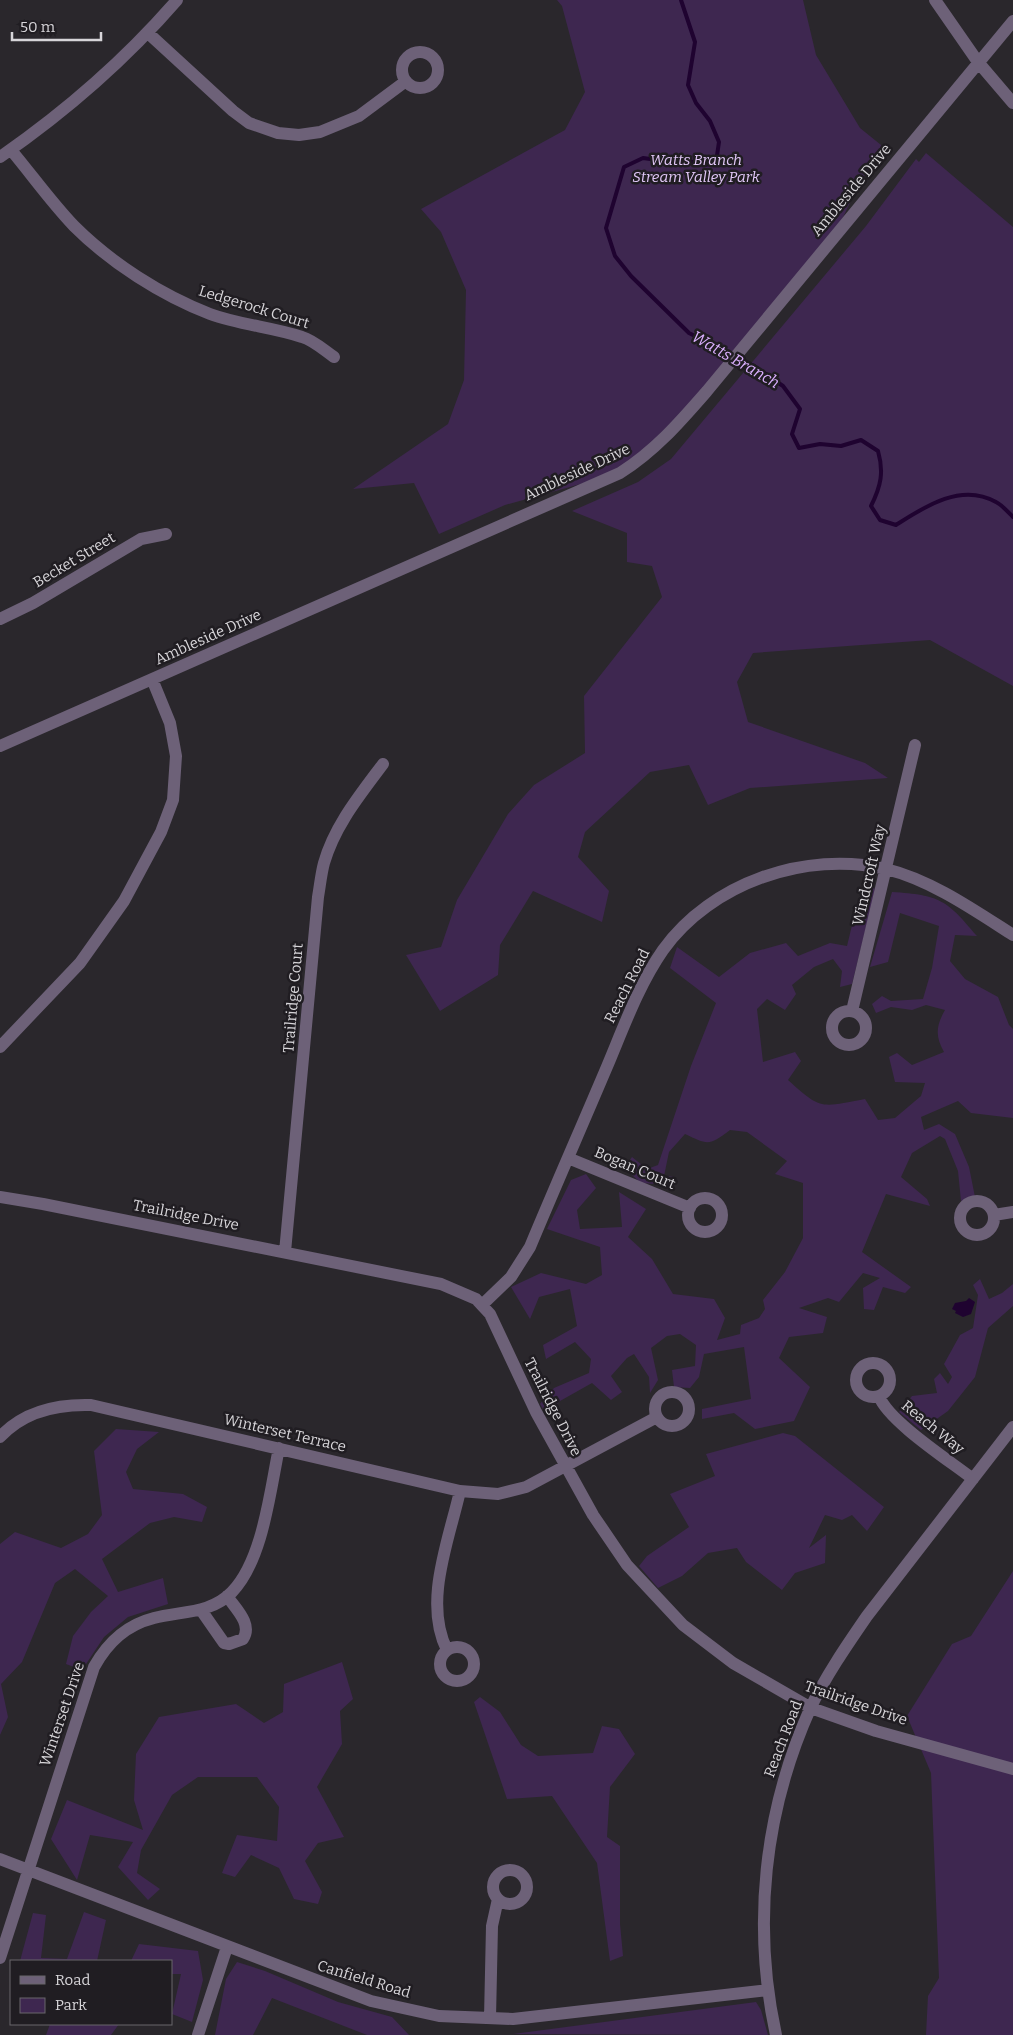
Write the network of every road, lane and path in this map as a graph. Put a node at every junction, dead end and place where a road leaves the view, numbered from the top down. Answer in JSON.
{"nodes":[{"id":1,"x":177,"y":0,"type":"edge"},
{"id":2,"x":935,"y":0,"type":"edge"},
{"id":3,"x":1013,"y":21,"type":"edge"},
{"id":4,"x":148,"y":33,"type":"junction"},
{"id":5,"x":978,"y":62,"type":"junction"},
{"id":6,"x":406,"y":81,"type":"dead end"},
{"id":7,"x":1013,"y":102,"type":"edge"},
{"id":8,"x":11,"y":150,"type":"junction"},
{"id":9,"x":0,"y":157,"type":"edge"},
{"id":10,"x":334,"y":357,"type":"dead end"},
{"id":11,"x":166,"y":534,"type":"dead end"},
{"id":12,"x":0,"y":619,"type":"edge"},
{"id":13,"x":152,"y":679,"type":"junction"},
{"id":14,"x":915,"y":745,"type":"dead end"},
{"id":15,"x":0,"y":746,"type":"edge"},
{"id":16,"x":383,"y":764,"type":"dead end"},
{"id":17,"x":887,"y":869,"type":"junction"},
{"id":18,"x":1013,"y":935,"type":"edge"},
{"id":19,"x":852,"y":1011,"type":"dead end"},
{"id":20,"x":0,"y":1047,"type":"edge"},
{"id":21,"x":568,"y":1158,"type":"junction"},
{"id":22,"x":0,"y":1197,"type":"edge"},
{"id":23,"x":690,"y":1208,"type":"dead end"},
{"id":24,"x":1013,"y":1212,"type":"edge"},
{"id":25,"x":994,"y":1215,"type":"dead end"},
{"id":26,"x":285,"y":1252,"type":"junction"},
{"id":27,"x":483,"y":1304,"type":"junction"},
{"id":28,"x":879,"y":1396,"type":"dead end"},
{"id":29,"x":657,"y":1417,"type":"dead end"},
{"id":30,"x":1013,"y":1427,"type":"edge"},
{"id":31,"x":0,"y":1437,"type":"edge"},
{"id":32,"x":279,"y":1448,"type":"junction"},
{"id":33,"x":566,"y":1466,"type":"junction"},
{"id":34,"x":973,"y":1479,"type":"junction"},
{"id":35,"x":460,"y":1491,"type":"junction"},
{"id":36,"x":227,"y":1596,"type":"junction"},
{"id":37,"x":202,"y":1610,"type":"junction"},
{"id":38,"x":447,"y":1650,"type":"dead end"},
{"id":39,"x":811,"y":1708,"type":"junction"},
{"id":40,"x":1013,"y":1769,"type":"edge"},
{"id":41,"x":0,"y":1859,"type":"edge"},
{"id":42,"x":28,"y":1869,"type":"junction"},
{"id":43,"x":498,"y":1899,"type":"dead end"},
{"id":44,"x":227,"y":1947,"type":"junction"},
{"id":45,"x":0,"y":1958,"type":"edge"},
{"id":46,"x":768,"y":1990,"type":"junction"},
{"id":47,"x":490,"y":2018,"type":"junction"},
{"id":48,"x":198,"y":2035,"type":"edge"},
{"id":49,"x":776,"y":2035,"type":"edge"}],
"edges":[{"from":1,"to":4,"type":"street"},
{"from":2,"to":5,"type":"street"},
{"from":3,"to":5,"type":"street","name":"Ambleside Drive"},
{"from":4,"to":6,"type":"street"},
{"from":4,"to":8,"type":"street"},
{"from":5,"to":7,"type":"street"},
{"from":5,"to":13,"type":"street","name":"Ambleside Drive"},
{"from":8,"to":9,"type":"street"},
{"from":8,"to":10,"type":"street","name":"Ledgerock Court"},
{"from":11,"to":12,"type":"street","name":"Becket Street"},
{"from":13,"to":15,"type":"street","name":"Ambleside Drive"},
{"from":13,"to":20,"type":"street"},
{"from":14,"to":17,"type":"street","name":"Windcroft Way"},
{"from":16,"to":26,"type":"street","name":"Trailridge Court"},
{"from":17,"to":18,"type":"street","name":"Reach Road"},
{"from":17,"to":19,"type":"street","name":"Windcroft Way"},
{"from":17,"to":21,"type":"street","name":"Reach Road"},
{"from":21,"to":23,"type":"street","name":"Bogan Court"},
{"from":21,"to":27,"type":"street","name":"Reach Road"},
{"from":22,"to":26,"type":"street","name":"Trailridge Drive"},
{"from":24,"to":25,"type":"street"},
{"from":26,"to":27,"type":"street","name":"Trailridge Drive"},
{"from":27,"to":33,"type":"street","name":"Trailridge Drive"},
{"from":28,"to":34,"type":"street","name":"Reach Way"},
{"from":29,"to":33,"type":"street","name":"Winterset Terrace"},
{"from":30,"to":34,"type":"street","name":"Reach Road"},
{"from":31,"to":32,"type":"street","name":"Winterset Terrace"},
{"from":32,"to":35,"type":"street","name":"Winterset Terrace"},
{"from":32,"to":36,"type":"street","name":"Winterset Drive"},
{"from":33,"to":35,"type":"street","name":"Winterset Terrace"},
{"from":33,"to":39,"type":"street","name":"Trailridge Drive"},
{"from":34,"to":39,"type":"street","name":"Reach Road"},
{"from":35,"to":38,"type":"street"},
{"from":36,"to":37,"type":"street","name":"Winterset Drive"},
{"from":36,"to":37,"type":"street"},
{"from":37,"to":42,"type":"street","name":"Winterset Drive"},
{"from":39,"to":40,"type":"street","name":"Trailridge Drive"},
{"from":39,"to":46,"type":"street","name":"Reach Road"},
{"from":41,"to":42,"type":"street","name":"Canfield Road"},
{"from":42,"to":44,"type":"street","name":"Canfield Road"},
{"from":42,"to":45,"type":"street","name":"Winterset Drive"},
{"from":43,"to":47,"type":"street"},
{"from":44,"to":47,"type":"street","name":"Canfield Road"},
{"from":44,"to":48,"type":"street"},
{"from":46,"to":47,"type":"street","name":"Canfield Road"},
{"from":46,"to":49,"type":"street","name":"Reach Road"}]}
